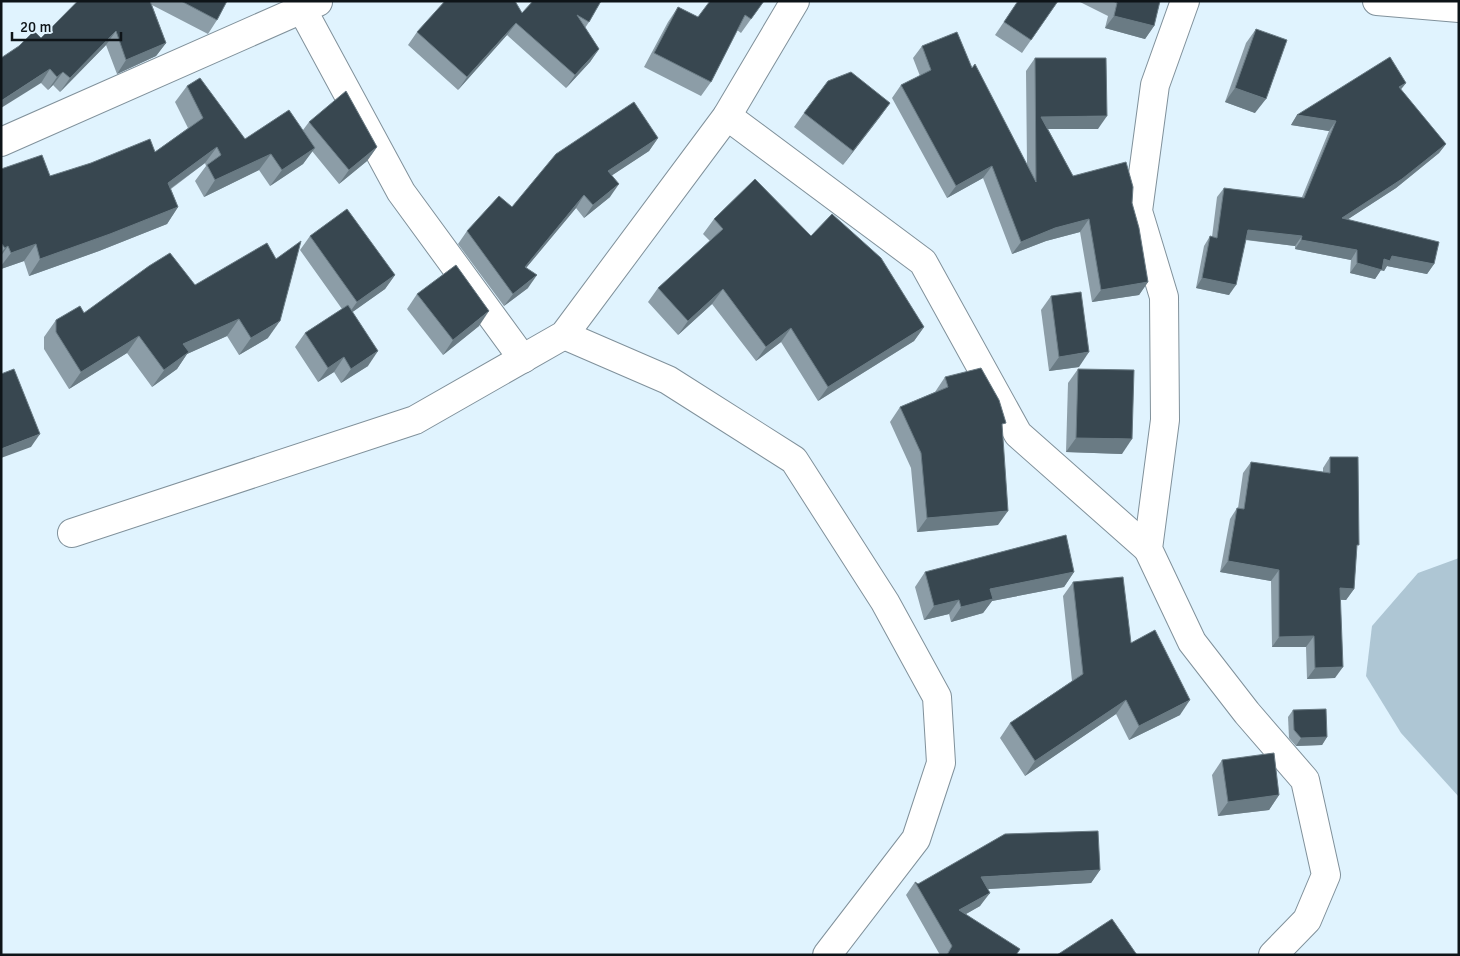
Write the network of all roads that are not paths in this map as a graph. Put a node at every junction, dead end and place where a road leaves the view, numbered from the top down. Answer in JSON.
{"nodes":[{"id":1,"x":795,"y":1,"type":"edge"},
{"id":2,"x":1185,"y":1,"type":"edge"},
{"id":3,"x":1376,"y":1,"type":"edge"},
{"id":4,"x":311,"y":5,"type":"edge"},
{"id":5,"x":1459,"y":8,"type":"edge"},
{"id":6,"x":727,"y":116,"type":"junction"},
{"id":7,"x":1,"y":142,"type":"edge"},
{"id":8,"x":564,"y":335,"type":"junction"},
{"id":9,"x":523,"y":358,"type":"junction"},
{"id":10,"x":72,"y":533,"type":"dead end"},
{"id":11,"x":1148,"y":549,"type":"junction"},
{"id":12,"x":827,"y":955,"type":"edge"},
{"id":13,"x":1273,"y":955,"type":"edge"}],
"edges":[{"from":1,"to":6,"type":"street"},
{"from":2,"to":11,"type":"street"},
{"from":3,"to":5,"type":"street"},
{"from":4,"to":7,"type":"street"},
{"from":4,"to":9,"type":"street"},
{"from":6,"to":8,"type":"street"},
{"from":6,"to":11,"type":"street"},
{"from":8,"to":9,"type":"street"},
{"from":8,"to":12,"type":"street"},
{"from":9,"to":10,"type":"street"},
{"from":11,"to":13,"type":"street"}]}
